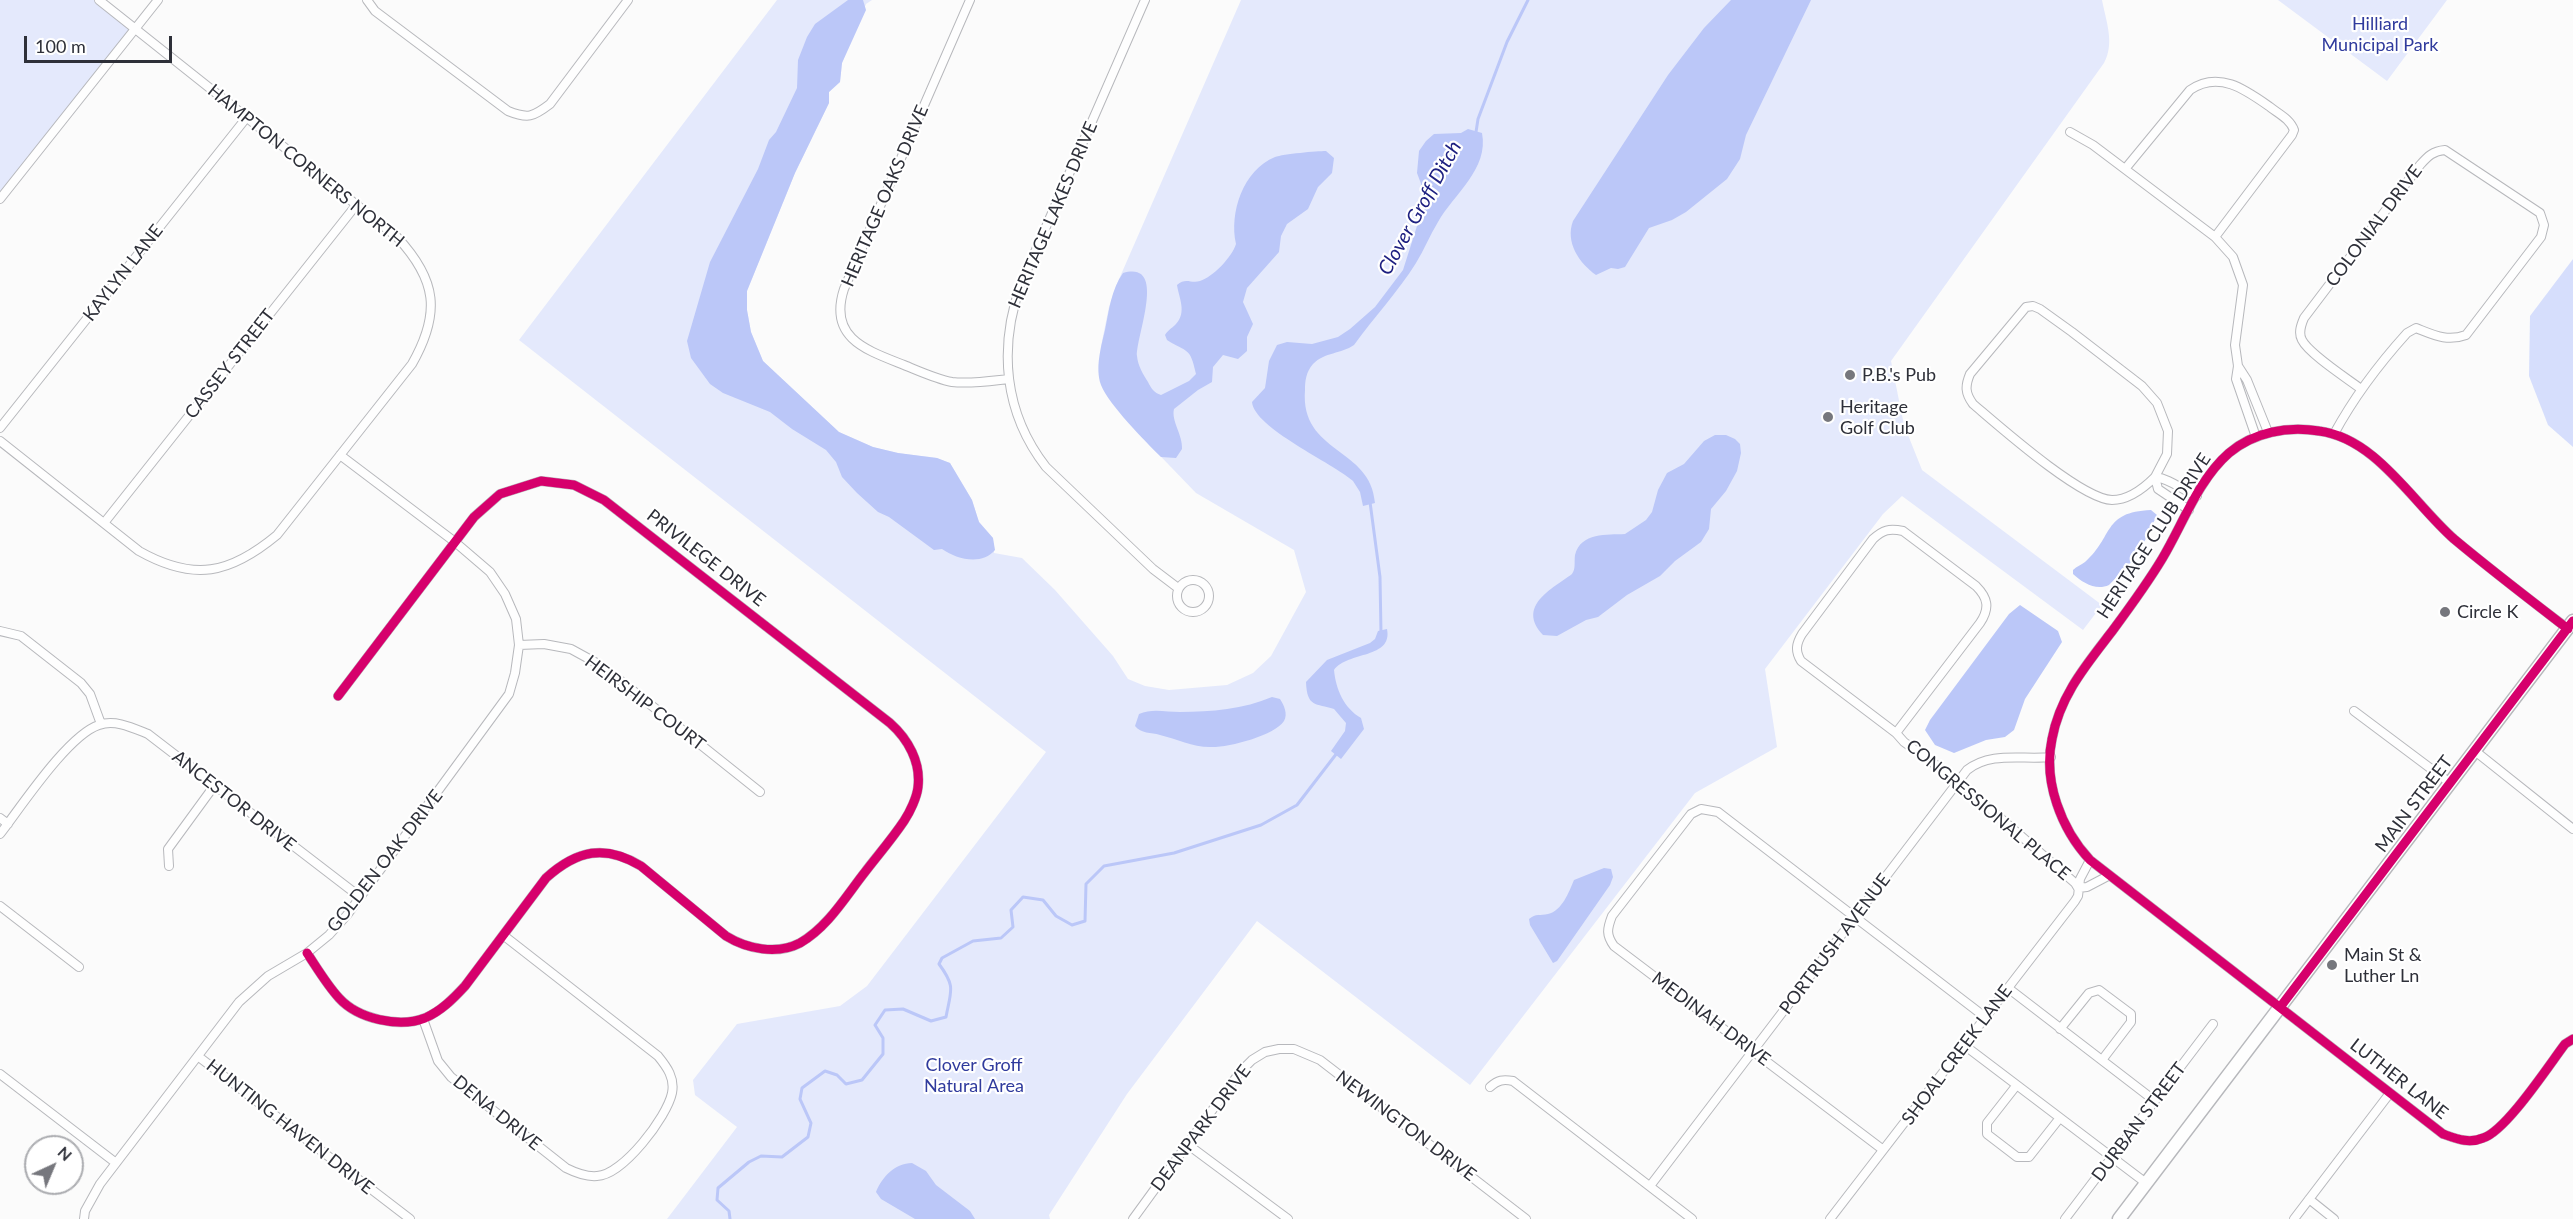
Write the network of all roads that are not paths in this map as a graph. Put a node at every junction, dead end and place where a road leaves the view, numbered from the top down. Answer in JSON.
{"nodes":[{"id":1,"x":99,"y":0,"type":"edge"},
{"id":2,"x":158,"y":0,"type":"edge"},
{"id":3,"x":367,"y":0,"type":"edge"},
{"id":4,"x":628,"y":0,"type":"edge"},
{"id":5,"x":970,"y":0,"type":"edge"},
{"id":6,"x":1144,"y":0,"type":"edge"},
{"id":7,"x":135,"y":29,"type":"junction"},
{"id":8,"x":247,"y":117,"type":"junction"},
{"id":9,"x":2070,"y":132,"type":"dead end"},
{"id":10,"x":2125,"y":169,"type":"junction"},
{"id":11,"x":0,"y":199,"type":"edge"},
{"id":12,"x":357,"y":204,"type":"junction"},
{"id":13,"x":2215,"y":237,"type":"junction"},
{"id":14,"x":2238,"y":366,"type":"junction"},
{"id":15,"x":1008,"y":379,"type":"junction"},
{"id":16,"x":2361,"y":389,"type":"junction"},
{"id":17,"x":0,"y":428,"type":"edge"},
{"id":18,"x":2268,"y":432,"type":"junction"},
{"id":19,"x":2334,"y":434,"type":"junction"},
{"id":20,"x":2256,"y":437,"type":"junction"},
{"id":21,"x":0,"y":441,"type":"edge"},
{"id":22,"x":340,"y":455,"type":"junction"},
{"id":23,"x":2155,"y":477,"type":"junction"},
{"id":24,"x":2197,"y":496,"type":"junction"},
{"id":25,"x":2189,"y":510,"type":"junction"},
{"id":26,"x":104,"y":523,"type":"junction"},
{"id":27,"x":455,"y":542,"type":"junction"},
{"id":28,"x":1178,"y":588,"type":"junction"},
{"id":29,"x":2570,"y":625,"type":"edge"},
{"id":30,"x":0,"y":631,"type":"edge"},
{"id":31,"x":519,"y":645,"type":"junction"},
{"id":32,"x":338,"y":696,"type":"dead end"},
{"id":33,"x":2354,"y":711,"type":"dead end"},
{"id":34,"x":100,"y":724,"type":"junction"},
{"id":35,"x":1896,"y":733,"type":"junction"},
{"id":36,"x":2475,"y":751,"type":"junction"},
{"id":37,"x":2050,"y":757,"type":"junction"},
{"id":38,"x":1958,"y":781,"type":"junction"},
{"id":39,"x":2450,"y":783,"type":"junction"},
{"id":40,"x":214,"y":786,"type":"junction"},
{"id":41,"x":760,"y":792,"type":"dead end"},
{"id":42,"x":0,"y":818,"type":"edge"},
{"id":43,"x":8,"y":824,"type":"junction"},
{"id":44,"x":2573,"y":829,"type":"edge"},
{"id":45,"x":0,"y":834,"type":"edge"},
{"id":46,"x":2090,"y":860,"type":"junction"},
{"id":47,"x":169,"y":866,"type":"dead end"},
{"id":48,"x":2108,"y":876,"type":"junction"},
{"id":49,"x":2078,"y":888,"type":"junction"},
{"id":50,"x":360,"y":897,"type":"junction"},
{"id":51,"x":0,"y":906,"type":"edge"},
{"id":52,"x":1854,"y":917,"type":"junction"},
{"id":53,"x":503,"y":935,"type":"junction"},
{"id":54,"x":308,"y":953,"type":"junction"},
{"id":55,"x":79,"y":967,"type":"dead end"},
{"id":56,"x":2008,"y":988,"type":"junction"},
{"id":57,"x":2281,"y":1006,"type":"junction"},
{"id":58,"x":1985,"y":1017,"type":"junction"},
{"id":59,"x":423,"y":1018,"type":"junction"},
{"id":60,"x":2214,"y":1024,"type":"dead end"},
{"id":61,"x":2060,"y":1029,"type":"junction"},
{"id":62,"x":2573,"y":1039,"type":"edge"},
{"id":63,"x":1964,"y":1045,"type":"junction"},
{"id":64,"x":1279,"y":1049,"type":"joint"},
{"id":65,"x":1753,"y":1051,"type":"junction"},
{"id":66,"x":199,"y":1057,"type":"junction"},
{"id":67,"x":2102,"y":1060,"type":"junction"},
{"id":68,"x":0,"y":1074,"type":"edge"},
{"id":69,"x":2016,"y":1086,"type":"junction"},
{"id":70,"x":1490,"y":1087,"type":"dead end"},
{"id":71,"x":2390,"y":1093,"type":"junction"},
{"id":72,"x":2155,"y":1101,"type":"junction"},
{"id":73,"x":2059,"y":1119,"type":"junction"},
{"id":74,"x":1187,"y":1144,"type":"junction"},
{"id":75,"x":1882,"y":1149,"type":"junction"},
{"id":76,"x":2112,"y":1158,"type":"junction"},
{"id":77,"x":116,"y":1163,"type":"junction"},
{"id":78,"x":2146,"y":1183,"type":"junction"},
{"id":79,"x":1650,"y":1186,"type":"junction"},
{"id":80,"x":2309,"y":1199,"type":"junction"},
{"id":81,"x":406,"y":1218,"type":"edge"},
{"id":82,"x":84,"y":1219,"type":"edge"},
{"id":83,"x":1133,"y":1219,"type":"edge"},
{"id":84,"x":1288,"y":1219,"type":"edge"},
{"id":85,"x":1526,"y":1219,"type":"edge"},
{"id":86,"x":1692,"y":1219,"type":"edge"},
{"id":87,"x":1830,"y":1219,"type":"edge"},
{"id":88,"x":2065,"y":1219,"type":"edge"},
{"id":89,"x":2119,"y":1219,"type":"edge"},
{"id":90,"x":2294,"y":1219,"type":"edge"},
{"id":91,"x":2334,"y":1219,"type":"edge"}],
"edges":[{"from":1,"to":7,"type":"street","name":"HAMPTON CORNERS NORTH"},
{"from":2,"to":7,"type":"street"},
{"from":3,"to":4,"type":"street"},
{"from":5,"to":15,"type":"street","name":"HERITAGE OAKS DRIVE"},
{"from":6,"to":15,"type":"street","name":"HERITAGE LAKES DRIVE"},
{"from":7,"to":8,"type":"street","name":"HAMPTON CORNERS NORTH"},
{"from":7,"to":11,"type":"street"},
{"from":8,"to":12,"type":"street","name":"HAMPTON CORNERS NORTH"},
{"from":8,"to":17,"type":"street","name":"KAYLYN LANE"},
{"from":9,"to":10,"type":"street"},
{"from":10,"to":13,"type":"street"},
{"from":10,"to":13,"type":"street"},
{"from":12,"to":22,"type":"street","name":"HAMPTON CORNERS NORTH"},
{"from":12,"to":26,"type":"street","name":"CASSEY STREET"},
{"from":13,"to":14,"type":"street"},
{"from":14,"to":18,"type":"street"},
{"from":14,"to":20,"type":"street"},
{"from":15,"to":28,"type":"street","name":"HERITAGE LAKES DRIVE"},
{"from":16,"to":16,"type":"street","name":"COLONIAL DRIVE"},
{"from":16,"to":19,"type":"street","name":"COLONIAL DRIVE"},
{"from":18,"to":19,"type":"street","name":"HERITAGE CLUB DRIVE"},
{"from":18,"to":20,"type":"street","name":"HERITAGE CLUB DRIVE"},
{"from":19,"to":29,"type":"street","name":"HERITAGE CLUB DRIVE"},
{"from":20,"to":24,"type":"street","name":"HERITAGE CLUB DRIVE"},
{"from":21,"to":26,"type":"street","name":"HAMPTON CORNERS NORTH"},
{"from":22,"to":26,"type":"street","name":"HAMPTON CORNERS NORTH"},
{"from":22,"to":27,"type":"street","name":"GOLDEN OAK DRIVE"},
{"from":23,"to":23,"type":"street"},
{"from":23,"to":24,"type":"street"},
{"from":23,"to":25,"type":"street"},
{"from":24,"to":25,"type":"street","name":"HERITAGE CLUB DRIVE"},
{"from":25,"to":37,"type":"street","name":"HERITAGE CLUB DRIVE"},
{"from":27,"to":31,"type":"street","name":"GOLDEN OAK DRIVE"},
{"from":27,"to":32,"type":"street","name":"PRIVILEGE DRIVE"},
{"from":27,"to":53,"type":"street","name":"PRIVILEGE DRIVE"},
{"from":28,"to":28,"type":"street","name":"HERITAGE LAKES DRIVE"},
{"from":29,"to":36,"type":"main road","name":"MAIN STREET"},
{"from":30,"to":34,"type":"street"},
{"from":31,"to":41,"type":"street","name":"HEIRSHIP COURT"},
{"from":31,"to":50,"type":"street","name":"GOLDEN OAK DRIVE"},
{"from":33,"to":39,"type":"street"},
{"from":34,"to":40,"type":"street","name":"ANCESTOR DRIVE"},
{"from":34,"to":43,"type":"street"},
{"from":35,"to":35,"type":"street","name":"CONGRESSIONAL PLACE"},
{"from":35,"to":38,"type":"street","name":"CONGRESSIONAL PLACE"},
{"from":36,"to":39,"type":"main road","name":"MAIN STREET"},
{"from":36,"to":44,"type":"street"},
{"from":37,"to":38,"type":"street","name":"PORTRUSH AVENUE"},
{"from":37,"to":46,"type":"street","name":"HERITAGE CLUB DRIVE"},
{"from":38,"to":49,"type":"street","name":"CONGRESSIONAL PLACE"},
{"from":38,"to":52,"type":"street","name":"PORTRUSH AVENUE"},
{"from":39,"to":57,"type":"main road","name":"MAIN STREET"},
{"from":40,"to":47,"type":"street"},
{"from":40,"to":50,"type":"street","name":"ANCESTOR DRIVE"},
{"from":42,"to":43,"type":"street"},
{"from":43,"to":45,"type":"street"},
{"from":46,"to":48,"type":"street","name":"HERITAGE CLUB DRIVE"},
{"from":46,"to":49,"type":"street","name":"SHOAL CREEK LANE"},
{"from":48,"to":49,"type":"street"},
{"from":48,"to":57,"type":"street","name":"HERITAGE CLUB DRIVE"},
{"from":49,"to":56,"type":"street","name":"SHOAL CREEK LANE"},
{"from":50,"to":54,"type":"street","name":"GOLDEN OAK DRIVE"},
{"from":51,"to":55,"type":"street"},
{"from":52,"to":58,"type":"street"},
{"from":52,"to":65,"type":"street","name":"PORTRUSH AVENUE"},
{"from":52,"to":65,"type":"street","name":"MEDINAH DRIVE"},
{"from":53,"to":59,"type":"street"},
{"from":53,"to":59,"type":"street","name":"DENA DRIVE"},
{"from":54,"to":59,"type":"street"},
{"from":54,"to":66,"type":"street","name":"GOLDEN OAK DRIVE"},
{"from":56,"to":58,"type":"street","name":"SHOAL CREEK LANE"},
{"from":56,"to":61,"type":"street"},
{"from":57,"to":71,"type":"street","name":"LUTHER LANE"},
{"from":57,"to":78,"type":"main road","name":"MAIN STREET"},
{"from":58,"to":63,"type":"street","name":"SHOAL CREEK LANE"},
{"from":60,"to":72,"type":"street","name":"DURBAN STREET"},
{"from":61,"to":67,"type":"street"},
{"from":61,"to":67,"type":"street"},
{"from":62,"to":71,"type":"street","name":"LUTHER LANE"},
{"from":63,"to":69,"type":"street"},
{"from":63,"to":75,"type":"street","name":"SHOAL CREEK LANE"},
{"from":64,"to":74,"type":"street","name":"DEANPARK DRIVE"},
{"from":64,"to":85,"type":"street","name":"NEWINGTON DRIVE"},
{"from":65,"to":75,"type":"street","name":"MEDINAH DRIVE"},
{"from":65,"to":79,"type":"street","name":"PORTRUSH AVENUE"},
{"from":66,"to":77,"type":"street","name":"GOLDEN OAK DRIVE"},
{"from":66,"to":81,"type":"street","name":"HUNTING HAVEN DRIVE"},
{"from":67,"to":72,"type":"street"},
{"from":68,"to":77,"type":"street"},
{"from":69,"to":73,"type":"street"},
{"from":69,"to":73,"type":"street"},
{"from":70,"to":79,"type":"street"},
{"from":71,"to":80,"type":"street"},
{"from":72,"to":76,"type":"street","name":"DURBAN STREET"},
{"from":73,"to":76,"type":"street"},
{"from":74,"to":83,"type":"street","name":"DEANPARK DRIVE"},
{"from":74,"to":84,"type":"street"},
{"from":75,"to":87,"type":"street","name":"SHOAL CREEK LANE"},
{"from":76,"to":78,"type":"street"},
{"from":76,"to":88,"type":"street","name":"DURBAN STREET"},
{"from":77,"to":82,"type":"street","name":"GOLDEN OAK DRIVE"},
{"from":78,"to":89,"type":"main road","name":"MAIN STREET"},
{"from":79,"to":86,"type":"street"},
{"from":80,"to":90,"type":"street"},
{"from":80,"to":91,"type":"street"}]}
